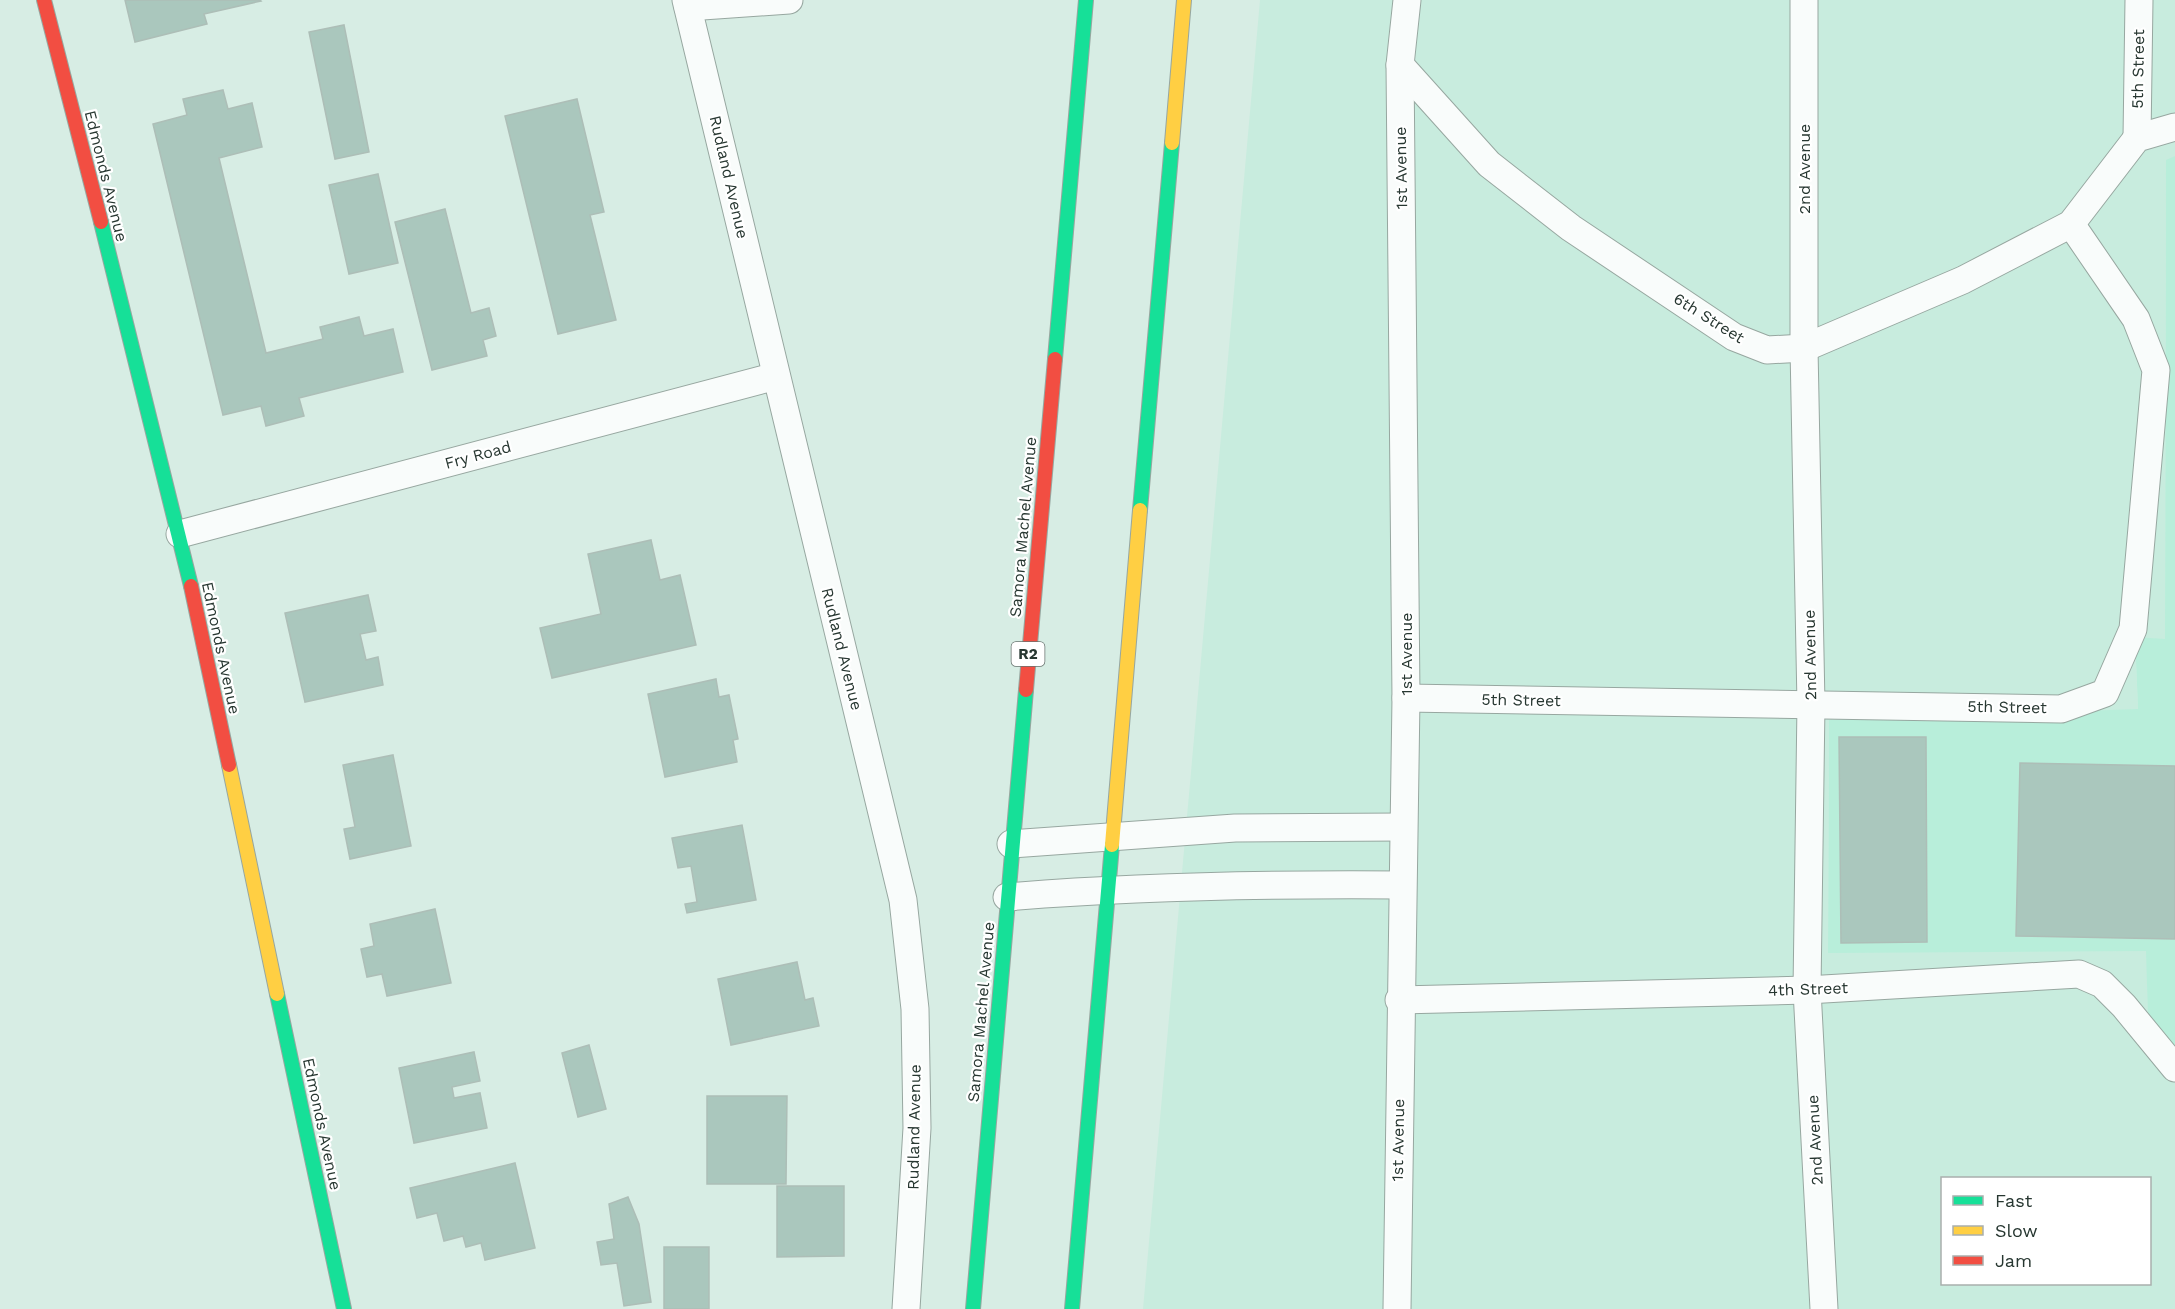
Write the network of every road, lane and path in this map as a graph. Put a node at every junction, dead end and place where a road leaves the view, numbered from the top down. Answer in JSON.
{"nodes":[{"id":1,"x":44,"y":0,"type":"edge"},
{"id":2,"x":789,"y":0,"type":"edge"},
{"id":3,"x":1086,"y":0,"type":"edge"},
{"id":4,"x":1184,"y":0,"type":"edge"},
{"id":5,"x":1407,"y":0,"type":"edge"},
{"id":6,"x":1804,"y":0,"type":"edge"},
{"id":7,"x":2139,"y":0,"type":"edge"},
{"id":8,"x":687,"y":3,"type":"edge"},
{"id":9,"x":1400,"y":65,"type":"junction"},
{"id":10,"x":2175,"y":127,"type":"edge"},
{"id":11,"x":2137,"y":138,"type":"junction"},
{"id":12,"x":2071,"y":224,"type":"junction"},
{"id":13,"x":1804,"y":348,"type":"junction"},
{"id":14,"x":776,"y":376,"type":"junction"},
{"id":15,"x":180,"y":534,"type":"junction"},
{"id":16,"x":1406,"y":698,"type":"junction"},
{"id":17,"x":1811,"y":704,"type":"junction"},
{"id":18,"x":1403,"y":827,"type":"junction"},
{"id":19,"x":1112,"y":836,"type":"junction"},
{"id":20,"x":1011,"y":844,"type":"junction"},
{"id":21,"x":1402,"y":885,"type":"junction"},
{"id":22,"x":1108,"y":889,"type":"junction"},
{"id":23,"x":1007,"y":897,"type":"junction"},
{"id":24,"x":1806,"y":990,"type":"junction"},
{"id":25,"x":1399,"y":1000,"type":"junction"},
{"id":26,"x":2175,"y":1068,"type":"edge"},
{"id":27,"x":344,"y":1309,"type":"edge"},
{"id":28,"x":906,"y":1309,"type":"edge"},
{"id":29,"x":973,"y":1309,"type":"edge"},
{"id":30,"x":1072,"y":1309,"type":"edge"},
{"id":31,"x":1396,"y":1309,"type":"edge"},
{"id":32,"x":1824,"y":1309,"type":"edge"}],
"edges":[{"from":1,"to":15,"type":"main road","name":"Edmonds Avenue"},
{"from":2,"to":8,"type":"street"},
{"from":3,"to":20,"type":"main road","name":"Samora Machel Avenue","number":"R2"},
{"from":4,"to":19,"type":"main road"},
{"from":5,"to":9,"type":"street","name":"1st Avenue"},
{"from":6,"to":13,"type":"street","name":"2nd Avenue"},
{"from":7,"to":11,"type":"street","name":"5th Street"},
{"from":8,"to":14,"type":"street","name":"Rudland Avenue"},
{"from":9,"to":13,"type":"street","name":"6th Street"},
{"from":9,"to":16,"type":"street","name":"1st Avenue"},
{"from":10,"to":11,"type":"street"},
{"from":11,"to":12,"type":"street","name":"6th Street"},
{"from":12,"to":13,"type":"street","name":"6th Street"},
{"from":12,"to":17,"type":"street","name":"5th Street"},
{"from":13,"to":17,"type":"street","name":"2nd Avenue"},
{"from":14,"to":15,"type":"street","name":"Fry Road"},
{"from":14,"to":28,"type":"street","name":"Rudland Avenue"},
{"from":15,"to":27,"type":"main road","name":"Edmonds Avenue"},
{"from":16,"to":17,"type":"street","name":"5th Street"},
{"from":16,"to":18,"type":"street","name":"1st Avenue"},
{"from":17,"to":24,"type":"street","name":"2nd Avenue"},
{"from":18,"to":19,"type":"street"},
{"from":18,"to":21,"type":"street","name":"1st Avenue"},
{"from":19,"to":20,"type":"street"},
{"from":19,"to":22,"type":"main road"},
{"from":20,"to":23,"type":"main road","name":"Samora Machel Avenue","number":"R2"},
{"from":21,"to":22,"type":"street"},
{"from":21,"to":25,"type":"street","name":"1st Avenue"},
{"from":22,"to":23,"type":"street"},
{"from":22,"to":30,"type":"main road"},
{"from":23,"to":29,"type":"main road","name":"Samora Machel Avenue","number":"R2"},
{"from":24,"to":25,"type":"street","name":"4th Street"},
{"from":24,"to":26,"type":"street","name":"4th Street"},
{"from":24,"to":32,"type":"street","name":"2nd Avenue"},
{"from":25,"to":31,"type":"street","name":"1st Avenue"}]}
